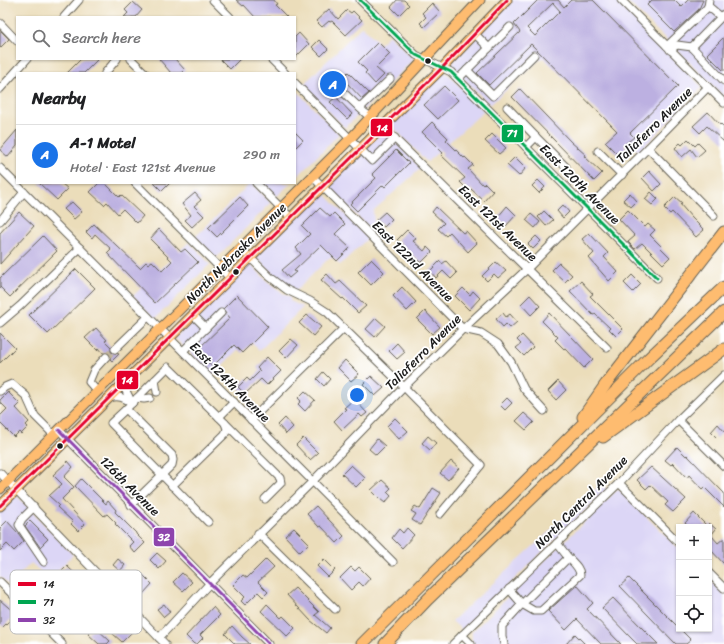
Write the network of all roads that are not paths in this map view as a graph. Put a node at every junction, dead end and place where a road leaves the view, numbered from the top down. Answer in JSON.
{"nodes":[{"id":1,"x":78,"y":0,"type":"edge"},
{"id":2,"x":213,"y":0,"type":"edge"},
{"id":3,"x":360,"y":0,"type":"edge"},
{"id":4,"x":480,"y":0,"type":"edge"},
{"id":5,"x":507,"y":0,"type":"edge"},
{"id":6,"x":621,"y":0,"type":"edge"},
{"id":7,"x":709,"y":3,"type":"edge"},
{"id":8,"x":722,"y":15,"type":"edge"},
{"id":9,"x":65,"y":16,"type":"edge"},
{"id":10,"x":229,"y":16,"type":"edge"},
{"id":11,"x":0,"y":23,"type":"edge"},
{"id":12,"x":510,"y":27,"type":"dead end"},
{"id":13,"x":475,"y":34,"type":"junction"},
{"id":14,"x":16,"y":40,"type":"edge"},
{"id":15,"x":692,"y":47,"type":"junction"},
{"id":16,"x":489,"y":48,"type":"junction"},
{"id":17,"x":669,"y":48,"type":"junction"},
{"id":18,"x":534,"y":55,"type":"dead end"},
{"id":19,"x":25,"y":60,"type":"edge"},
{"id":20,"x":116,"y":60,"type":"edge"},
{"id":21,"x":132,"y":60,"type":"edge"},
{"id":22,"x":272,"y":60,"type":"edge"},
{"id":23,"x":424,"y":60,"type":"junction"},
{"id":24,"x":443,"y":67,"type":"junction"},
{"id":25,"x":467,"y":70,"type":"junction"},
{"id":26,"x":106,"y":72,"type":"edge"},
{"id":27,"x":144,"y":72,"type":"edge"},
{"id":28,"x":284,"y":72,"type":"edge"},
{"id":29,"x":458,"y":79,"type":"junction"},
{"id":30,"x":390,"y":80,"type":"dead end"},
{"id":31,"x":724,"y":81,"type":"edge"},
{"id":32,"x":479,"y":82,"type":"junction"},
{"id":33,"x":296,"y":84,"type":"edge"},
{"id":34,"x":708,"y":87,"type":"junction"},
{"id":35,"x":0,"y":89,"type":"edge"},
{"id":36,"x":470,"y":91,"type":"junction"},
{"id":37,"x":343,"y":92,"type":"dead end"},
{"id":38,"x":724,"y":103,"type":"edge"},
{"id":39,"x":507,"y":107,"type":"dead end"},
{"id":40,"x":360,"y":108,"type":"junction"},
{"id":41,"x":372,"y":117,"type":"junction"},
{"id":42,"x":382,"y":126,"type":"junction"},
{"id":43,"x":536,"y":137,"type":"junction"},
{"id":44,"x":394,"y":138,"type":"junction"},
{"id":45,"x":350,"y":139,"type":"junction"},
{"id":46,"x":526,"y":147,"type":"junction"},
{"id":47,"x":648,"y":148,"type":"junction"},
{"id":48,"x":360,"y":149,"type":"junction"},
{"id":49,"x":598,"y":151,"type":"dead end"},
{"id":50,"x":566,"y":167,"type":"dead end"},
{"id":51,"x":0,"y":168,"type":"edge"},
{"id":52,"x":622,"y":175,"type":"junction"},
{"id":53,"x":313,"y":177,"type":"junction"},
{"id":54,"x":15,"y":178,"type":"edge"},
{"id":55,"x":19,"y":184,"type":"edge"},
{"id":56,"x":137,"y":184,"type":"edge"},
{"id":57,"x":257,"y":184,"type":"edge"},
{"id":58,"x":322,"y":186,"type":"junction"},
{"id":59,"x":24,"y":192,"type":"junction"},
{"id":60,"x":282,"y":208,"type":"junction"},
{"id":61,"x":587,"y":209,"type":"junction"},
{"id":62,"x":714,"y":216,"type":"dead end"},
{"id":63,"x":290,"y":217,"type":"junction"},
{"id":64,"x":0,"y":221,"type":"edge"},
{"id":65,"x":724,"y":232,"type":"edge"},
{"id":66,"x":80,"y":248,"type":"junction"},
{"id":67,"x":241,"y":248,"type":"junction"},
{"id":68,"x":250,"y":257,"type":"junction"},
{"id":69,"x":221,"y":269,"type":"junction"},
{"id":70,"x":527,"y":269,"type":"junction"},
{"id":71,"x":230,"y":278,"type":"junction"},
{"id":72,"x":657,"y":278,"type":"dead end"},
{"id":73,"x":724,"y":287,"type":"edge"},
{"id":74,"x":724,"y":312,"type":"edge"},
{"id":75,"x":221,"y":313,"type":"dead end"},
{"id":76,"x":193,"y":315,"type":"junction"},
{"id":77,"x":148,"y":317,"type":"junction"},
{"id":78,"x":0,"y":323,"type":"edge"},
{"id":79,"x":206,"y":328,"type":"junction"},
{"id":80,"x":344,"y":328,"type":"junction"},
{"id":81,"x":160,"y":329,"type":"junction"},
{"id":82,"x":463,"y":329,"type":"junction"},
{"id":83,"x":170,"y":338,"type":"junction"},
{"id":84,"x":606,"y":348,"type":"dead end"},
{"id":85,"x":115,"y":349,"type":"tunnel mouth"},
{"id":86,"x":724,"y":349,"type":"edge"},
{"id":87,"x":183,"y":351,"type":"junction"},
{"id":88,"x":106,"y":357,"type":"tunnel mouth"},
{"id":89,"x":724,"y":375,"type":"edge"},
{"id":90,"x":155,"y":380,"type":"junction"},
{"id":91,"x":126,"y":382,"type":"junction"},
{"id":92,"x":404,"y":387,"type":"junction"},
{"id":93,"x":0,"y":391,"type":"edge"},
{"id":94,"x":98,"y":392,"type":"junction"},
{"id":95,"x":157,"y":392,"type":"dead end"},
{"id":96,"x":110,"y":398,"type":"junction"},
{"id":97,"x":150,"y":398,"type":"dead end"},
{"id":98,"x":134,"y":400,"type":"junction"},
{"id":99,"x":234,"y":402,"type":"junction"},
{"id":100,"x":126,"y":409,"type":"junction"},
{"id":101,"x":544,"y":411,"type":"dead end"},
{"id":102,"x":219,"y":417,"type":"junction"},
{"id":103,"x":251,"y":420,"type":"junction"},
{"id":104,"x":678,"y":420,"type":"junction"},
{"id":105,"x":225,"y":423,"type":"junction"},
{"id":106,"x":56,"y":432,"type":"junction"},
{"id":107,"x":68,"y":440,"type":"junction"},
{"id":108,"x":566,"y":440,"type":"junction"},
{"id":109,"x":574,"y":458,"type":"junction"},
{"id":110,"x":724,"y":466,"type":"edge"},
{"id":111,"x":0,"y":473,"type":"edge"},
{"id":112,"x":161,"y":475,"type":"junction"},
{"id":113,"x":8,"y":481,"type":"junction"},
{"id":114,"x":312,"y":482,"type":"junction"},
{"id":115,"x":619,"y":483,"type":"junction"},
{"id":116,"x":172,"y":486,"type":"junction"},
{"id":117,"x":0,"y":489,"type":"edge"},
{"id":118,"x":17,"y":490,"type":"junction"},
{"id":119,"x":265,"y":499,"type":"dead end"},
{"id":120,"x":131,"y":505,"type":"junction"},
{"id":121,"x":0,"y":506,"type":"edge"},
{"id":122,"x":34,"y":507,"type":"junction"},
{"id":123,"x":440,"y":514,"type":"dead end"},
{"id":124,"x":208,"y":522,"type":"dead end"},
{"id":125,"x":258,"y":533,"type":"junction"},
{"id":126,"x":676,"y":540,"type":"edge"},
{"id":127,"x":557,"y":543,"type":"junction"},
{"id":128,"x":566,"y":556,"type":"junction"},
{"id":129,"x":44,"y":562,"type":"dead end"},
{"id":130,"x":393,"y":562,"type":"dead end"},
{"id":131,"x":94,"y":570,"type":"edge"},
{"id":132,"x":712,"y":576,"type":"edge"},
{"id":133,"x":0,"y":582,"type":"edge"},
{"id":134,"x":209,"y":584,"type":"junction"},
{"id":135,"x":724,"y":588,"type":"edge"},
{"id":136,"x":509,"y":589,"type":"junction"},
{"id":137,"x":10,"y":592,"type":"edge"},
{"id":138,"x":522,"y":604,"type":"junction"},
{"id":139,"x":336,"y":609,"type":"dead end"},
{"id":140,"x":142,"y":621,"type":"edge"},
{"id":141,"x":52,"y":634,"type":"edge"},
{"id":142,"x":462,"y":635,"type":"junction"},
{"id":143,"x":158,"y":638,"type":"junction"},
{"id":144,"x":62,"y":644,"type":"edge"},
{"id":145,"x":165,"y":644,"type":"edge"},
{"id":146,"x":269,"y":644,"type":"edge"},
{"id":147,"x":362,"y":644,"type":"edge"},
{"id":148,"x":385,"y":644,"type":"edge"},
{"id":149,"x":453,"y":644,"type":"edge"},
{"id":150,"x":470,"y":644,"type":"edge"},
{"id":151,"x":504,"y":644,"type":"edge"}],
"edges":[{"from":1,"to":9,"type":"street"},
{"from":2,"to":10,"type":"street"},
{"from":3,"to":23,"type":"street","name":"East 120th Avenue"},
{"from":4,"to":23,"type":"main road","name":"North Nebraska Avenue"},
{"from":5,"to":13,"type":"main road","name":"North Nebraska Avenue"},
{"from":6,"to":17,"type":"street"},
{"from":7,"to":8,"type":"street"},
{"from":7,"to":17,"type":"street"},
{"from":8,"to":15,"type":"street"},
{"from":11,"to":14,"type":"street"},
{"from":12,"to":16,"type":"street"},
{"from":13,"to":16,"type":"street"},
{"from":13,"to":24,"type":"main road","name":"North Nebraska Avenue"},
{"from":15,"to":17,"type":"street"},
{"from":15,"to":31,"type":"street"},
{"from":16,"to":25,"type":"street"},
{"from":17,"to":34,"type":"street"},
{"from":18,"to":32,"type":"street"},
{"from":19,"to":35,"type":"street"},
{"from":20,"to":26,"type":"street"},
{"from":21,"to":27,"type":"street"},
{"from":22,"to":28,"type":"street"},
{"from":23,"to":24,"type":"street","name":"East 120th Avenue"},
{"from":23,"to":41,"type":"main road","name":"North Nebraska Avenue"},
{"from":24,"to":29,"type":"street","name":"East 120th Avenue"},
{"from":24,"to":42,"type":"main road","name":"North Nebraska Avenue"},
{"from":25,"to":29,"type":"street"},
{"from":25,"to":32,"type":"street"},
{"from":29,"to":36,"type":"street","name":"East 120th Avenue"},
{"from":30,"to":40,"type":"street"},
{"from":32,"to":36,"type":"street"},
{"from":33,"to":45,"type":"street"},
{"from":34,"to":38,"type":"street"},
{"from":34,"to":47,"type":"street","name":"Taliaferro Avenue"},
{"from":36,"to":46,"type":"street","name":"East 120th Avenue"},
{"from":37,"to":40,"type":"street","name":"East 121st Avenue"},
{"from":39,"to":43,"type":"street"},
{"from":40,"to":41,"type":"street","name":"East 121st Avenue"},
{"from":41,"to":42,"type":"street","name":"East 121st Avenue"},
{"from":41,"to":45,"type":"main road","name":"North Nebraska Avenue"},
{"from":42,"to":44,"type":"street","name":"East 121st Avenue"},
{"from":42,"to":48,"type":"main road","name":"North Nebraska Avenue"},
{"from":43,"to":46,"type":"street"},
{"from":43,"to":50,"type":"street"},
{"from":44,"to":48,"type":"street"},
{"from":44,"to":70,"type":"street","name":"East 121st Avenue"},
{"from":45,"to":48,"type":"street"},
{"from":45,"to":53,"type":"main road","name":"North Nebraska Avenue"},
{"from":46,"to":61,"type":"street","name":"East 120th Avenue"},
{"from":47,"to":52,"type":"street","name":"Taliaferro Avenue"},
{"from":47,"to":62,"type":"street"},
{"from":48,"to":58,"type":"main road","name":"North Nebraska Avenue"},
{"from":49,"to":52,"type":"street"},
{"from":51,"to":54,"type":"street","name":"East 124th Avenue"},
{"from":52,"to":61,"type":"street","name":"Taliaferro Avenue"},
{"from":53,"to":58,"type":"street","name":"East 122nd Avenue"},
{"from":53,"to":60,"type":"main road","name":"North Nebraska Avenue"},
{"from":55,"to":59,"type":"street","name":"East 124th Avenue"},
{"from":56,"to":69,"type":"street"},
{"from":57,"to":60,"type":"street"},
{"from":58,"to":63,"type":"main road","name":"North Nebraska Avenue"},
{"from":58,"to":82,"type":"street","name":"East 122nd Avenue"},
{"from":59,"to":64,"type":"street"},
{"from":59,"to":66,"type":"street","name":"East 124th Avenue"},
{"from":60,"to":63,"type":"street"},
{"from":60,"to":67,"type":"main road","name":"North Nebraska Avenue"},
{"from":61,"to":70,"type":"street","name":"Taliaferro Avenue"},
{"from":61,"to":72,"type":"street","name":"East 120th Avenue"},
{"from":63,"to":68,"type":"main road","name":"North Nebraska Avenue"},
{"from":65,"to":108,"type":"highway"},
{"from":66,"to":77,"type":"street","name":"East 124th Avenue"},
{"from":66,"to":78,"type":"street"},
{"from":67,"to":68,"type":"street"},
{"from":67,"to":69,"type":"main road","name":"North Nebraska Avenue"},
{"from":68,"to":71,"type":"main road","name":"North Nebraska Avenue"},
{"from":68,"to":80,"type":"street"},
{"from":69,"to":71,"type":"street"},
{"from":69,"to":81,"type":"main road","name":"North Nebraska Avenue"},
{"from":70,"to":82,"type":"street","name":"Taliaferro Avenue"},
{"from":70,"to":84,"type":"street","name":"East 121st Avenue"},
{"from":71,"to":76,"type":"main road","name":"North Nebraska Avenue"},
{"from":73,"to":108,"type":"highway"},
{"from":74,"to":109,"type":"highway"},
{"from":75,"to":79,"type":"street"},
{"from":76,"to":79,"type":"street"},
{"from":76,"to":83,"type":"main road","name":"North Nebraska Avenue"},
{"from":77,"to":81,"type":"street","name":"East 124th Avenue"},
{"from":77,"to":85,"type":"street"},
{"from":79,"to":87,"type":"street"},
{"from":80,"to":92,"type":"street"},
{"from":80,"to":103,"type":"street"},
{"from":81,"to":83,"type":"street","name":"East 124th Avenue"},
{"from":81,"to":94,"type":"main road","name":"North Nebraska Avenue"},
{"from":82,"to":92,"type":"street","name":"Taliaferro Avenue"},
{"from":82,"to":101,"type":"street"},
{"from":83,"to":87,"type":"street","name":"East 124th Avenue"},
{"from":83,"to":91,"type":"main road","name":"North Nebraska Avenue"},
{"from":86,"to":109,"type":"highway"},
{"from":87,"to":99,"type":"street","name":"East 124th Avenue"},
{"from":88,"to":94,"type":"street"},
{"from":89,"to":104,"type":"street","name":"North Central Avenue"},
{"from":90,"to":95,"type":"street"},
{"from":90,"to":98,"type":"street"},
{"from":90,"to":102,"type":"street"},
{"from":91,"to":96,"type":"main road","name":"North Nebraska Avenue"},
{"from":91,"to":98,"type":"street"},
{"from":92,"to":114,"type":"street","name":"Taliaferro Avenue"},
{"from":92,"to":123,"type":"street"},
{"from":93,"to":106,"type":"street","name":"126th Avenue"},
{"from":94,"to":106,"type":"main road","name":"North Nebraska Avenue"},
{"from":96,"to":98,"type":"street"},
{"from":96,"to":107,"type":"main road","name":"North Nebraska Avenue"},
{"from":97,"to":98,"type":"street"},
{"from":98,"to":100,"type":"street"},
{"from":99,"to":102,"type":"street"},
{"from":99,"to":103,"type":"street","name":"East 124th Avenue"},
{"from":100,"to":112,"type":"street"},
{"from":100,"to":112,"type":"street"},
{"from":102,"to":105,"type":"street"},
{"from":103,"to":114,"type":"street","name":"East 124th Avenue"},
{"from":104,"to":110,"type":"street"},
{"from":104,"to":115,"type":"street","name":"North Central Avenue"},
{"from":105,"to":116,"type":"street"},
{"from":105,"to":119,"type":"street"},
{"from":106,"to":107,"type":"street","name":"126th Avenue"},
{"from":106,"to":113,"type":"main road","name":"North Nebraska Avenue"},
{"from":107,"to":118,"type":"main road","name":"North Nebraska Avenue"},
{"from":107,"to":120,"type":"street","name":"126th Avenue"},
{"from":108,"to":147,"type":"highway"},
{"from":109,"to":148,"type":"highway"},
{"from":111,"to":113,"type":"street"},
{"from":112,"to":116,"type":"street"},
{"from":112,"to":120,"type":"street"},
{"from":113,"to":117,"type":"main road","name":"North Nebraska Avenue"},
{"from":113,"to":118,"type":"street"},
{"from":114,"to":125,"type":"street","name":"Taliaferro Avenue"},
{"from":114,"to":130,"type":"street","name":"East 124th Avenue"},
{"from":115,"to":126,"type":"street"},
{"from":115,"to":127,"type":"street","name":"North Central Avenue"},
{"from":116,"to":124,"type":"street"},
{"from":118,"to":121,"type":"main road","name":"North Nebraska Avenue"},
{"from":118,"to":122,"type":"street"},
{"from":120,"to":134,"type":"street","name":"126th Avenue"},
{"from":122,"to":129,"type":"street"},
{"from":122,"to":131,"type":"street"},
{"from":125,"to":134,"type":"street","name":"Taliaferro Avenue"},
{"from":125,"to":139,"type":"street"},
{"from":127,"to":128,"type":"street"},
{"from":127,"to":136,"type":"street","name":"North Central Avenue"},
{"from":128,"to":138,"type":"street"},
{"from":128,"to":138,"type":"street"},
{"from":132,"to":135,"type":"street"},
{"from":133,"to":137,"type":"street"},
{"from":134,"to":143,"type":"street","name":"Taliaferro Avenue"},
{"from":134,"to":146,"type":"street","name":"126th Avenue"},
{"from":136,"to":138,"type":"street"},
{"from":136,"to":142,"type":"street","name":"North Central Avenue"},
{"from":138,"to":151,"type":"street"},
{"from":140,"to":143,"type":"street"},
{"from":141,"to":144,"type":"street"},
{"from":142,"to":149,"type":"street","name":"North Central Avenue"},
{"from":142,"to":150,"type":"street"},
{"from":143,"to":145,"type":"street"}]}
